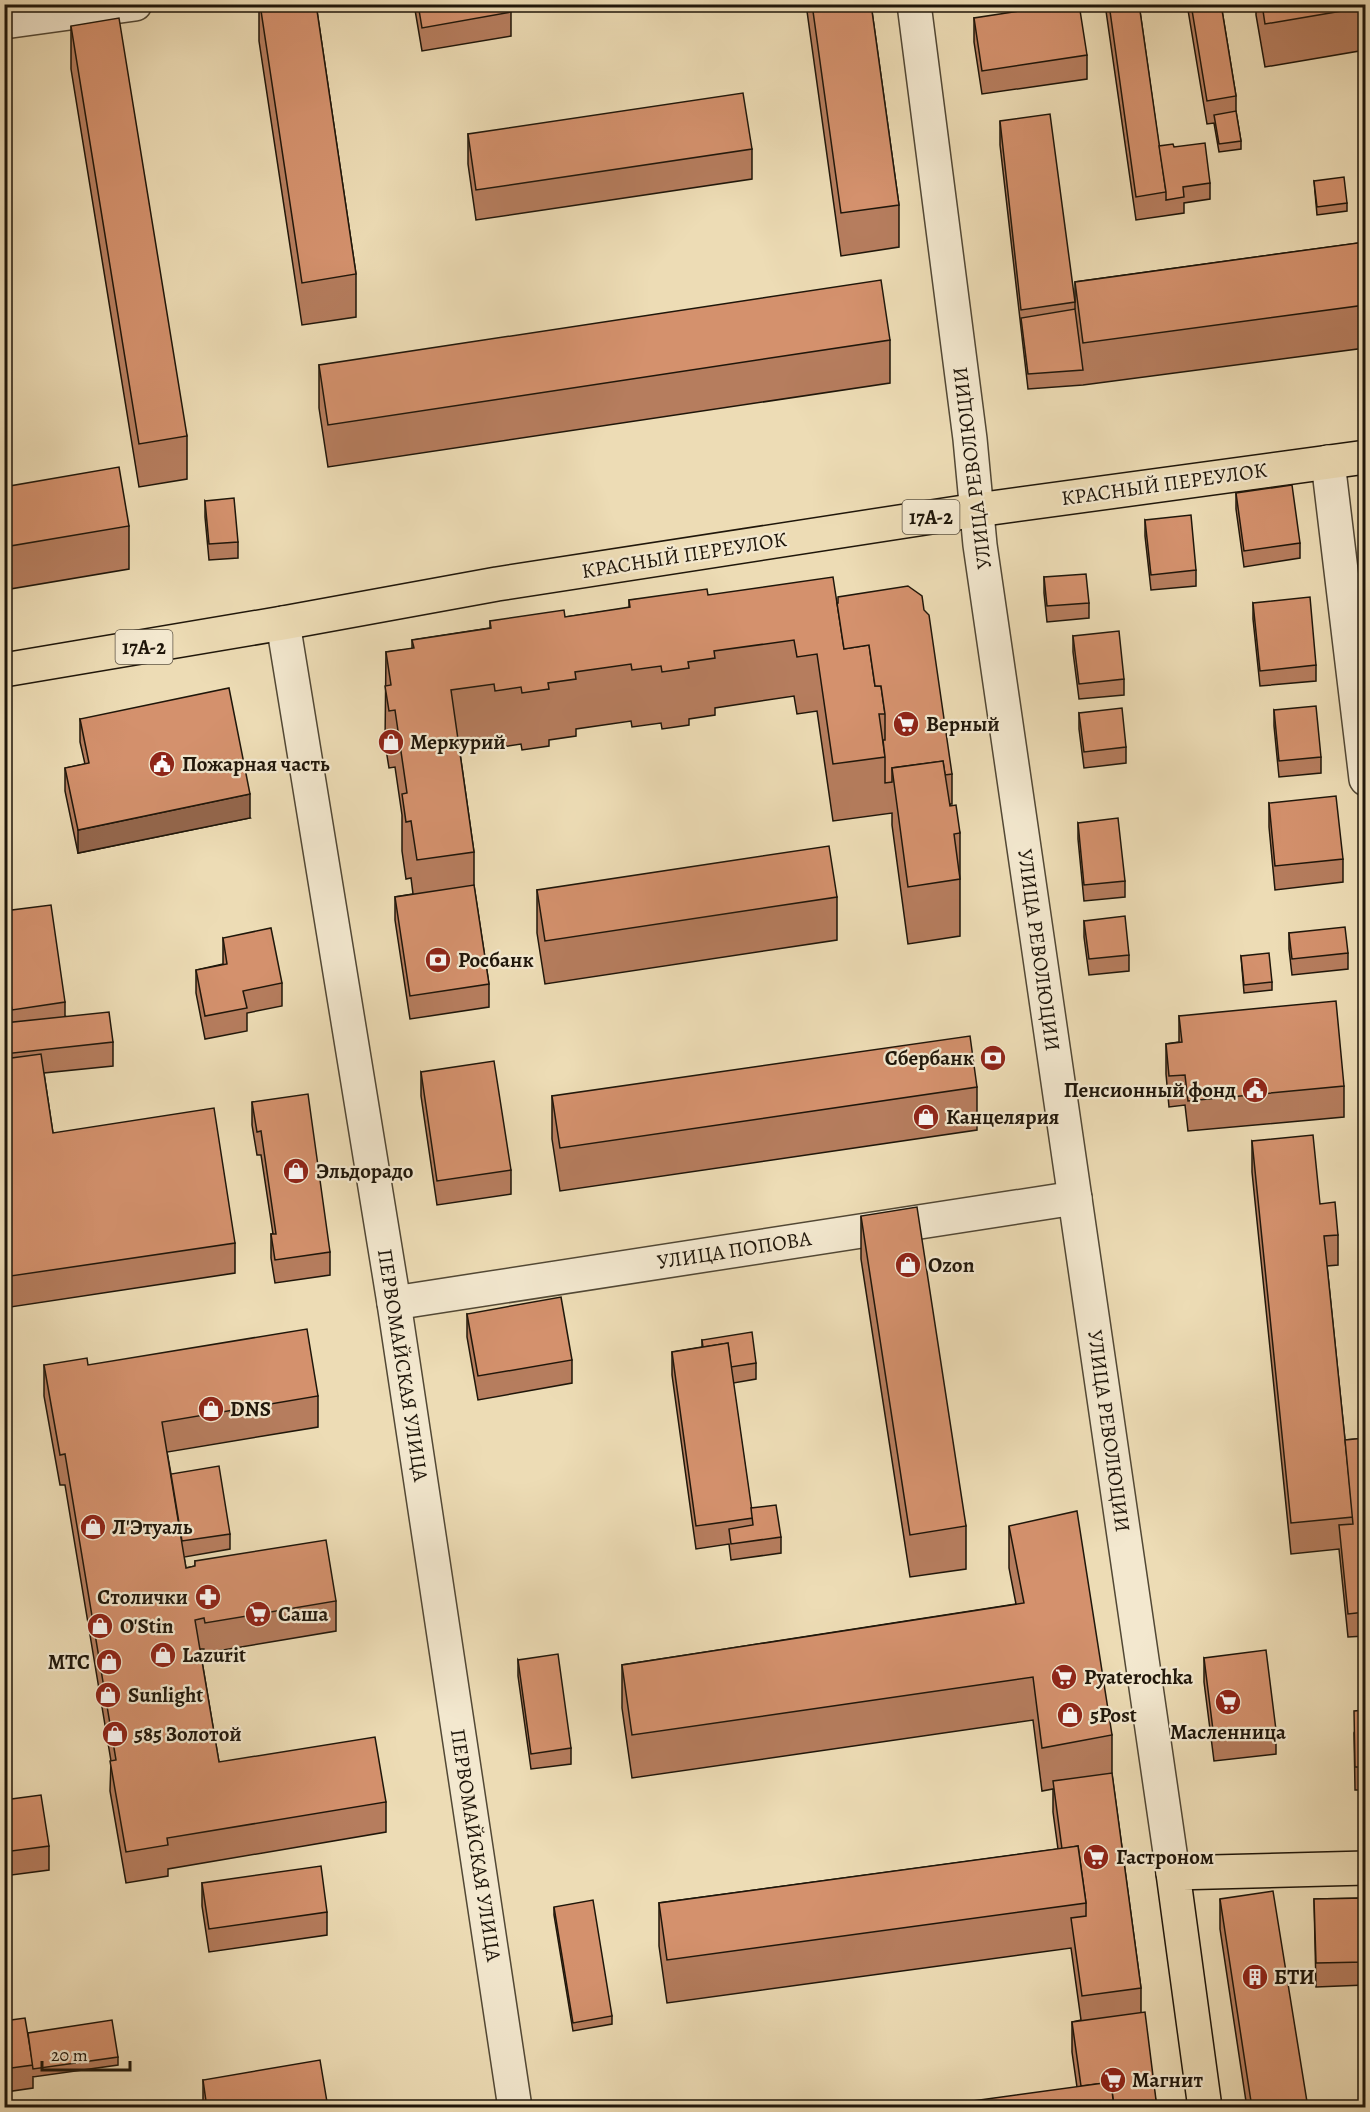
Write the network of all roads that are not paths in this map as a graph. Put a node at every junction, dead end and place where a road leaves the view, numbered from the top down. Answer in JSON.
{"nodes":[{"id":1,"x":135,"y":4,"type":"edge"},
{"id":2,"x":914,"y":4,"type":"edge"},
{"id":3,"x":4,"y":22,"type":"edge"},
{"id":4,"x":1365,"y":457,"type":"edge"},
{"id":5,"x":1328,"y":462,"type":"junction"},
{"id":6,"x":977,"y":510,"type":"junction"},
{"id":7,"x":283,"y":623,"type":"junction"},
{"id":8,"x":4,"y":670,"type":"edge"},
{"id":9,"x":1365,"y":779,"type":"edge"},
{"id":10,"x":1075,"y":1198,"type":"junction"},
{"id":11,"x":394,"y":1303,"type":"junction"},
{"id":12,"x":1365,"y":1868,"type":"edge"},
{"id":13,"x":1173,"y":1872,"type":"junction"},
{"id":14,"x":515,"y":2108,"type":"edge"},
{"id":15,"x":1205,"y":2108,"type":"edge"}],
"edges":[{"from":1,"to":3,"type":"street"},
{"from":2,"to":6,"type":"street","name":"УЛИЦА РЕВОЛЮЦИИ"},
{"from":4,"to":5,"type":"main road","name":"КРАСНЫЙ ПЕРЕУЛОК","number":"17А-2"},
{"from":5,"to":6,"type":"main road","name":"КРАСНЫЙ ПЕРЕУЛОК","number":"17А-2"},
{"from":5,"to":9,"type":"street"},
{"from":6,"to":7,"type":"main road","name":"КРАСНЫЙ ПЕРЕУЛОК","number":"17А-2"},
{"from":6,"to":10,"type":"street","name":"УЛИЦА РЕВОЛЮЦИИ"},
{"from":7,"to":8,"type":"main road","name":"КРАСНЫЙ ПЕРЕУЛОК","number":"17А-2"},
{"from":7,"to":11,"type":"street","name":"ПЕРВОМАЙСКАЯ УЛИЦА"},
{"from":10,"to":11,"type":"street","name":"УЛИЦА ПОПОВА"},
{"from":10,"to":13,"type":"street","name":"УЛИЦА РЕВОЛЮЦИИ"},
{"from":11,"to":14,"type":"street","name":"ПЕРВОМАЙСКАЯ УЛИЦА"},
{"from":12,"to":13,"type":"main road"},
{"from":13,"to":15,"type":"main road","name":"УЛИЦА РЕВОЛЮЦИИ"}]}
